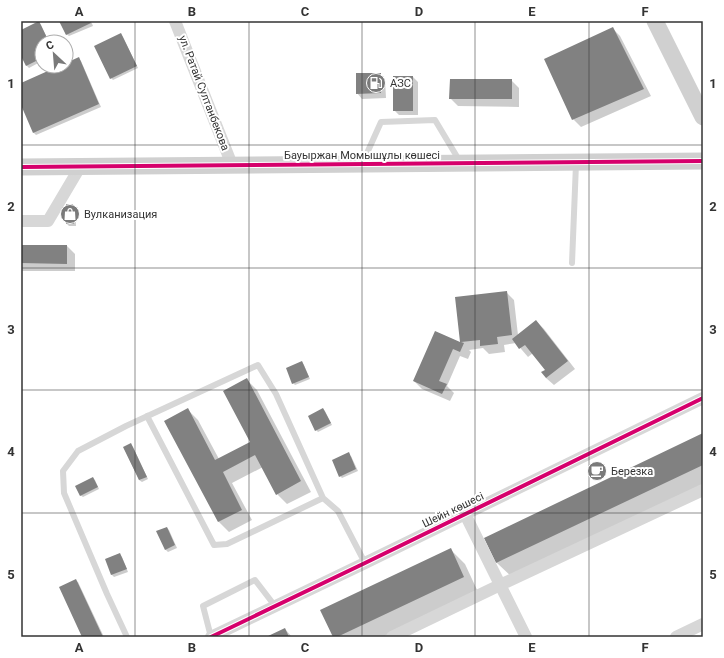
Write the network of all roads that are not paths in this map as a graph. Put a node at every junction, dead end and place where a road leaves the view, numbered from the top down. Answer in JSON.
{"nodes":[{"id":1,"x":175,"y":21,"type":"edge"},
{"id":2,"x":655,"y":21,"type":"edge"},
{"id":3,"x":703,"y":117,"type":"edge"},
{"id":4,"x":703,"y":161,"type":"edge"},
{"id":5,"x":576,"y":162,"type":"junction"},
{"id":6,"x":461,"y":163,"type":"junction"},
{"id":7,"x":362,"y":164,"type":"junction"},
{"id":8,"x":232,"y":165,"type":"junction"},
{"id":9,"x":21,"y":167,"type":"edge"},
{"id":10,"x":80,"y":167,"type":"junction"},
{"id":11,"x":21,"y":221,"type":"edge"},
{"id":12,"x":572,"y":263,"type":"dead end"},
{"id":13,"x":703,"y":398,"type":"edge"},
{"id":14,"x":147,"y":416,"type":"junction"},
{"id":15,"x":703,"y":490,"type":"edge"},
{"id":16,"x":323,"y":498,"type":"junction"},
{"id":17,"x":465,"y":514,"type":"junction"},
{"id":18,"x":365,"y":563,"type":"junction"},
{"id":19,"x":500,"y":585,"type":"junction"},
{"id":20,"x":275,"y":606,"type":"junction"},
{"id":21,"x":703,"y":624,"type":"edge"},
{"id":22,"x":127,"y":637,"type":"edge"},
{"id":23,"x":211,"y":637,"type":"edge"},
{"id":24,"x":392,"y":637,"type":"edge"},
{"id":25,"x":526,"y":637,"type":"edge"},
{"id":26,"x":676,"y":637,"type":"edge"}],
"edges":[{"from":1,"to":8,"type":"street","name":"ул. Ратай Султанбекова"},
{"from":2,"to":3,"type":"street"},
{"from":4,"to":5,"type":"street","name":"Бауыржан Момышұлы көшесі"},
{"from":5,"to":6,"type":"street","name":"Бауыржан Момышұлы көшесі"},
{"from":5,"to":12,"type":"lane"},
{"from":6,"to":7,"type":"street","name":"Бауыржан Момышұлы көшесі"},
{"from":6,"to":7,"type":"lane"},
{"from":7,"to":8,"type":"street","name":"Бауыржан Момышұлы көшесі"},
{"from":8,"to":10,"type":"street","name":"Бауыржан Момышұлы көшесі"},
{"from":9,"to":10,"type":"street","name":"Бауыржан Момышұлы көшесі"},
{"from":10,"to":11,"type":"street"},
{"from":13,"to":17,"type":"street","name":"Шейн көшесі"},
{"from":14,"to":16,"type":"lane"},
{"from":14,"to":16,"type":"lane"},
{"from":14,"to":22,"type":"lane"},
{"from":15,"to":19,"type":"street"},
{"from":16,"to":18,"type":"lane"},
{"from":17,"to":18,"type":"street","name":"Шейн көшесі"},
{"from":17,"to":19,"type":"street"},
{"from":18,"to":20,"type":"street","name":"Шейн көшесі"},
{"from":19,"to":24,"type":"street"},
{"from":19,"to":25,"type":"street"},
{"from":20,"to":23,"type":"street","name":"Шейн көшесі"},
{"from":20,"to":23,"type":"lane"},
{"from":21,"to":26,"type":"street"}]}
